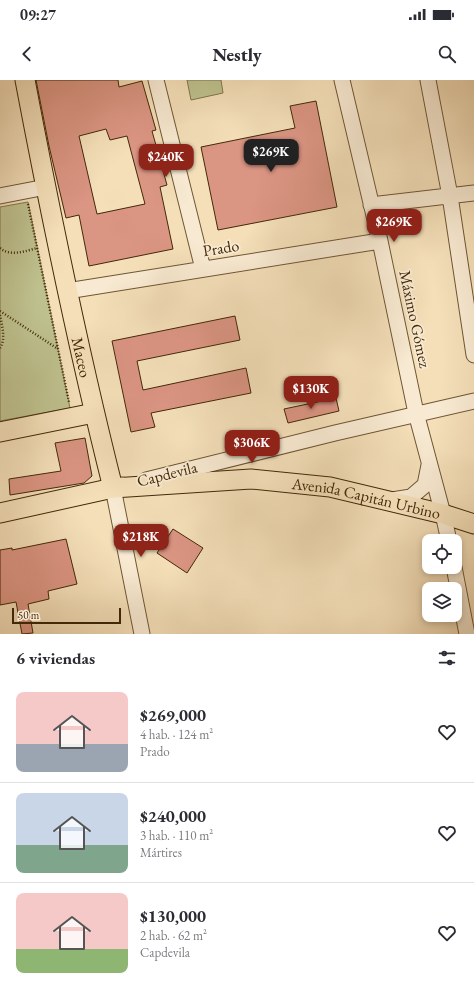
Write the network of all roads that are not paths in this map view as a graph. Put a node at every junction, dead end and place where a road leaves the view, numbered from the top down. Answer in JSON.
{"nodes":[{"id":1,"x":25,"y":80,"type":"edge"},
{"id":2,"x":156,"y":80,"type":"edge"},
{"id":3,"x":342,"y":80,"type":"edge"},
{"id":4,"x":428,"y":80,"type":"edge"},
{"id":5,"x":46,"y":187,"type":"junction"},
{"id":6,"x":474,"y":193,"type":"edge"},
{"id":7,"x":0,"y":196,"type":"edge"},
{"id":8,"x":450,"y":196,"type":"junction"},
{"id":9,"x":372,"y":205,"type":"junction"},
{"id":10,"x":380,"y":241,"type":"junction"},
{"id":11,"x":203,"y":268,"type":"junction"},
{"id":12,"x":67,"y":291,"type":"junction"},
{"id":13,"x":474,"y":355,"type":"edge"},
{"id":14,"x":474,"y":401,"type":"edge"},
{"id":15,"x":94,"y":413,"type":"junction"},
{"id":16,"x":416,"y":413,"type":"junction"},
{"id":17,"x":0,"y":432,"type":"edge"},
{"id":18,"x":429,"y":462,"type":"junction"},
{"id":19,"x":113,"y":488,"type":"junction"},
{"id":20,"x":387,"y":501,"type":"junction"},
{"id":21,"x":0,"y":513,"type":"edge"},
{"id":22,"x":443,"y":514,"type":"junction"},
{"id":23,"x":474,"y":524,"type":"edge"},
{"id":24,"x":447,"y":534,"type":"edge"},
{"id":25,"x":455,"y":574,"type":"edge"},
{"id":26,"x":142,"y":634,"type":"edge"},
{"id":27,"x":467,"y":634,"type":"edge"}],
"edges":[{"from":1,"to":5,"type":"main road","name":"Maceo"},
{"from":2,"to":11,"type":"street"},
{"from":3,"to":9,"type":"street","name":"Máximo Gómez"},
{"from":4,"to":8,"type":"street"},
{"from":5,"to":7,"type":"street"},
{"from":5,"to":12,"type":"main road","name":"Maceo"},
{"from":6,"to":8,"type":"street"},
{"from":8,"to":9,"type":"street"},
{"from":8,"to":13,"type":"street"},
{"from":9,"to":10,"type":"street","name":"Máximo Gómez"},
{"from":10,"to":11,"type":"street","name":"Prado"},
{"from":10,"to":16,"type":"street","name":"Máximo Gómez"},
{"from":11,"to":12,"type":"street","name":"Prado"},
{"from":12,"to":15,"type":"main road","name":"Maceo"},
{"from":14,"to":16,"type":"street","name":"Capdevila"},
{"from":15,"to":17,"type":"main road"},
{"from":15,"to":19,"type":"main road","name":"Maceo"},
{"from":16,"to":18,"type":"street","name":"Máximo Gómez"},
{"from":16,"to":19,"type":"street","name":"Capdevila"},
{"from":18,"to":20,"type":"street"},
{"from":18,"to":22,"type":"street","name":"Máximo Gómez"},
{"from":19,"to":20,"type":"main road","name":"Avenida Capitán Urbino"},
{"from":19,"to":21,"type":"main road","name":"Capdevila"},
{"from":19,"to":26,"type":"street","name":"Maceo"},
{"from":20,"to":22,"type":"main road","name":"Avenida Capitán Urbino"},
{"from":22,"to":23,"type":"main road","name":"Avenida Capitán Urbino"},
{"from":22,"to":24,"type":"street","name":"Máximo Gómez"},
{"from":25,"to":27,"type":"street"}]}
